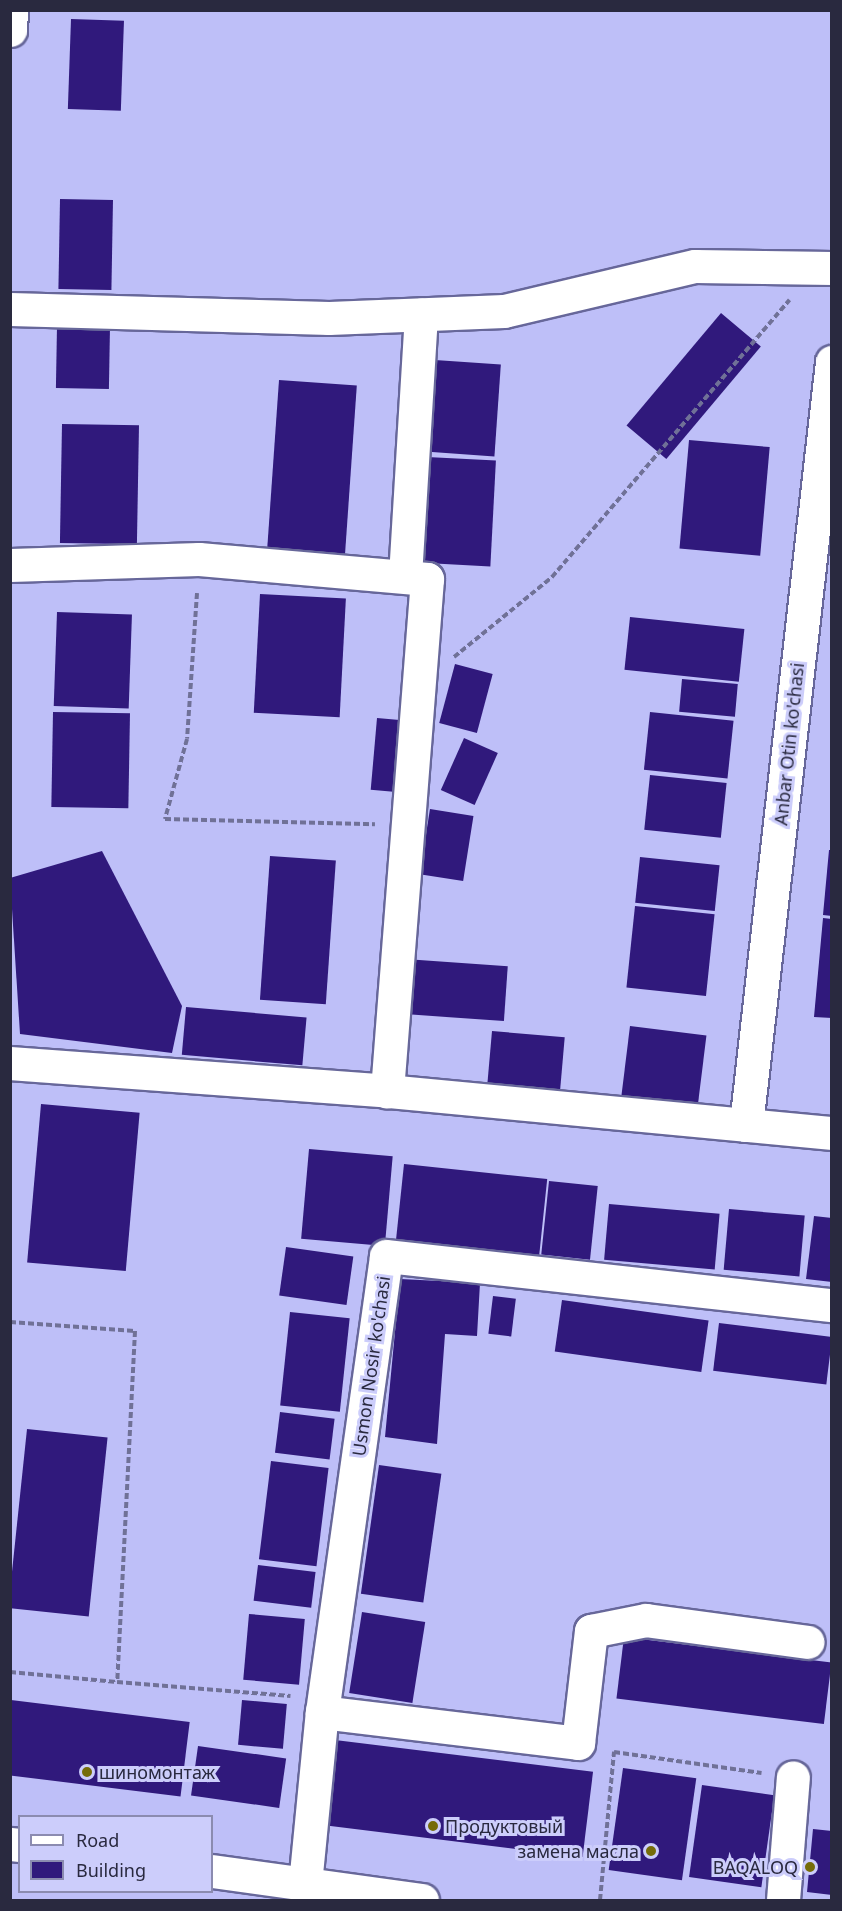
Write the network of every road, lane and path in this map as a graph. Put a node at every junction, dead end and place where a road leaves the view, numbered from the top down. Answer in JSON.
{"nodes":[{"id":1,"x":11,"y":10,"type":"edge"},
{"id":2,"x":10,"y":30,"type":"edge"},
{"id":3,"x":824,"y":268,"type":"edge"},
{"id":4,"x":10,"y":309,"type":"edge"},
{"id":5,"x":421,"y":314,"type":"junction"},
{"id":6,"x":831,"y":362,"type":"edge"},
{"id":7,"x":824,"y":504,"type":"edge"},
{"id":8,"x":199,"y":560,"type":"junction"},
{"id":9,"x":10,"y":565,"type":"edge"},
{"id":10,"x":405,"y":576,"type":"junction"},
{"id":11,"x":419,"y":685,"type":"junction"},
{"id":12,"x":408,"y":825,"type":"junction"},
{"id":13,"x":10,"y":1063,"type":"edge"},
{"id":14,"x":387,"y":1091,"type":"junction"},
{"id":15,"x":746,"y":1125,"type":"junction"},
{"id":16,"x":831,"y":1133,"type":"edge"},
{"id":17,"x":831,"y":1305,"type":"edge"},
{"id":18,"x":10,"y":1322,"type":"edge"},
{"id":19,"x":808,"y":1642,"type":"dead end"},
{"id":20,"x":10,"y":1672,"type":"edge"},
{"id":21,"x":117,"y":1682,"type":"junction"},
{"id":22,"x":323,"y":1705,"type":"junction"},
{"id":23,"x":578,"y":1743,"type":"junction"},
{"id":24,"x":614,"y":1752,"type":"junction"},
{"id":25,"x":793,"y":1777,"type":"joint"},
{"id":26,"x":213,"y":1871,"type":"edge"},
{"id":27,"x":305,"y":1884,"type":"junction"},
{"id":28,"x":422,"y":1900,"type":"edge"},
{"id":29,"x":600,"y":1900,"type":"edge"},
{"id":30,"x":783,"y":1900,"type":"edge"}],
"edges":[{"from":1,"to":2,"type":"street"},
{"from":3,"to":5,"type":"street"},
{"from":3,"to":11,"type":"path"},
{"from":4,"to":5,"type":"street"},
{"from":5,"to":10,"type":"street"},
{"from":6,"to":7,"type":"street","name":"Anbar Otin ko'chasi"},
{"from":7,"to":15,"type":"street","name":"Anbar Otin ko'chasi"},
{"from":8,"to":9,"type":"street"},
{"from":8,"to":10,"type":"street"},
{"from":8,"to":12,"type":"path"},
{"from":10,"to":11,"type":"street"},
{"from":11,"to":12,"type":"street"},
{"from":12,"to":14,"type":"street"},
{"from":13,"to":14,"type":"street"},
{"from":14,"to":15,"type":"street"},
{"from":15,"to":16,"type":"street"},
{"from":17,"to":22,"type":"street","name":"Usmon Nosir ko'chasi"},
{"from":18,"to":21,"type":"path"},
{"from":19,"to":23,"type":"street"},
{"from":20,"to":21,"type":"path"},
{"from":21,"to":22,"type":"path"},
{"from":22,"to":23,"type":"street"},
{"from":22,"to":27,"type":"street","name":"Usmon Nosir ko'chasi"},
{"from":23,"to":24,"type":"path"},
{"from":24,"to":25,"type":"path"},
{"from":24,"to":29,"type":"path"},
{"from":25,"to":30,"type":"street"},
{"from":26,"to":27,"type":"street"},
{"from":27,"to":28,"type":"street"}]}
